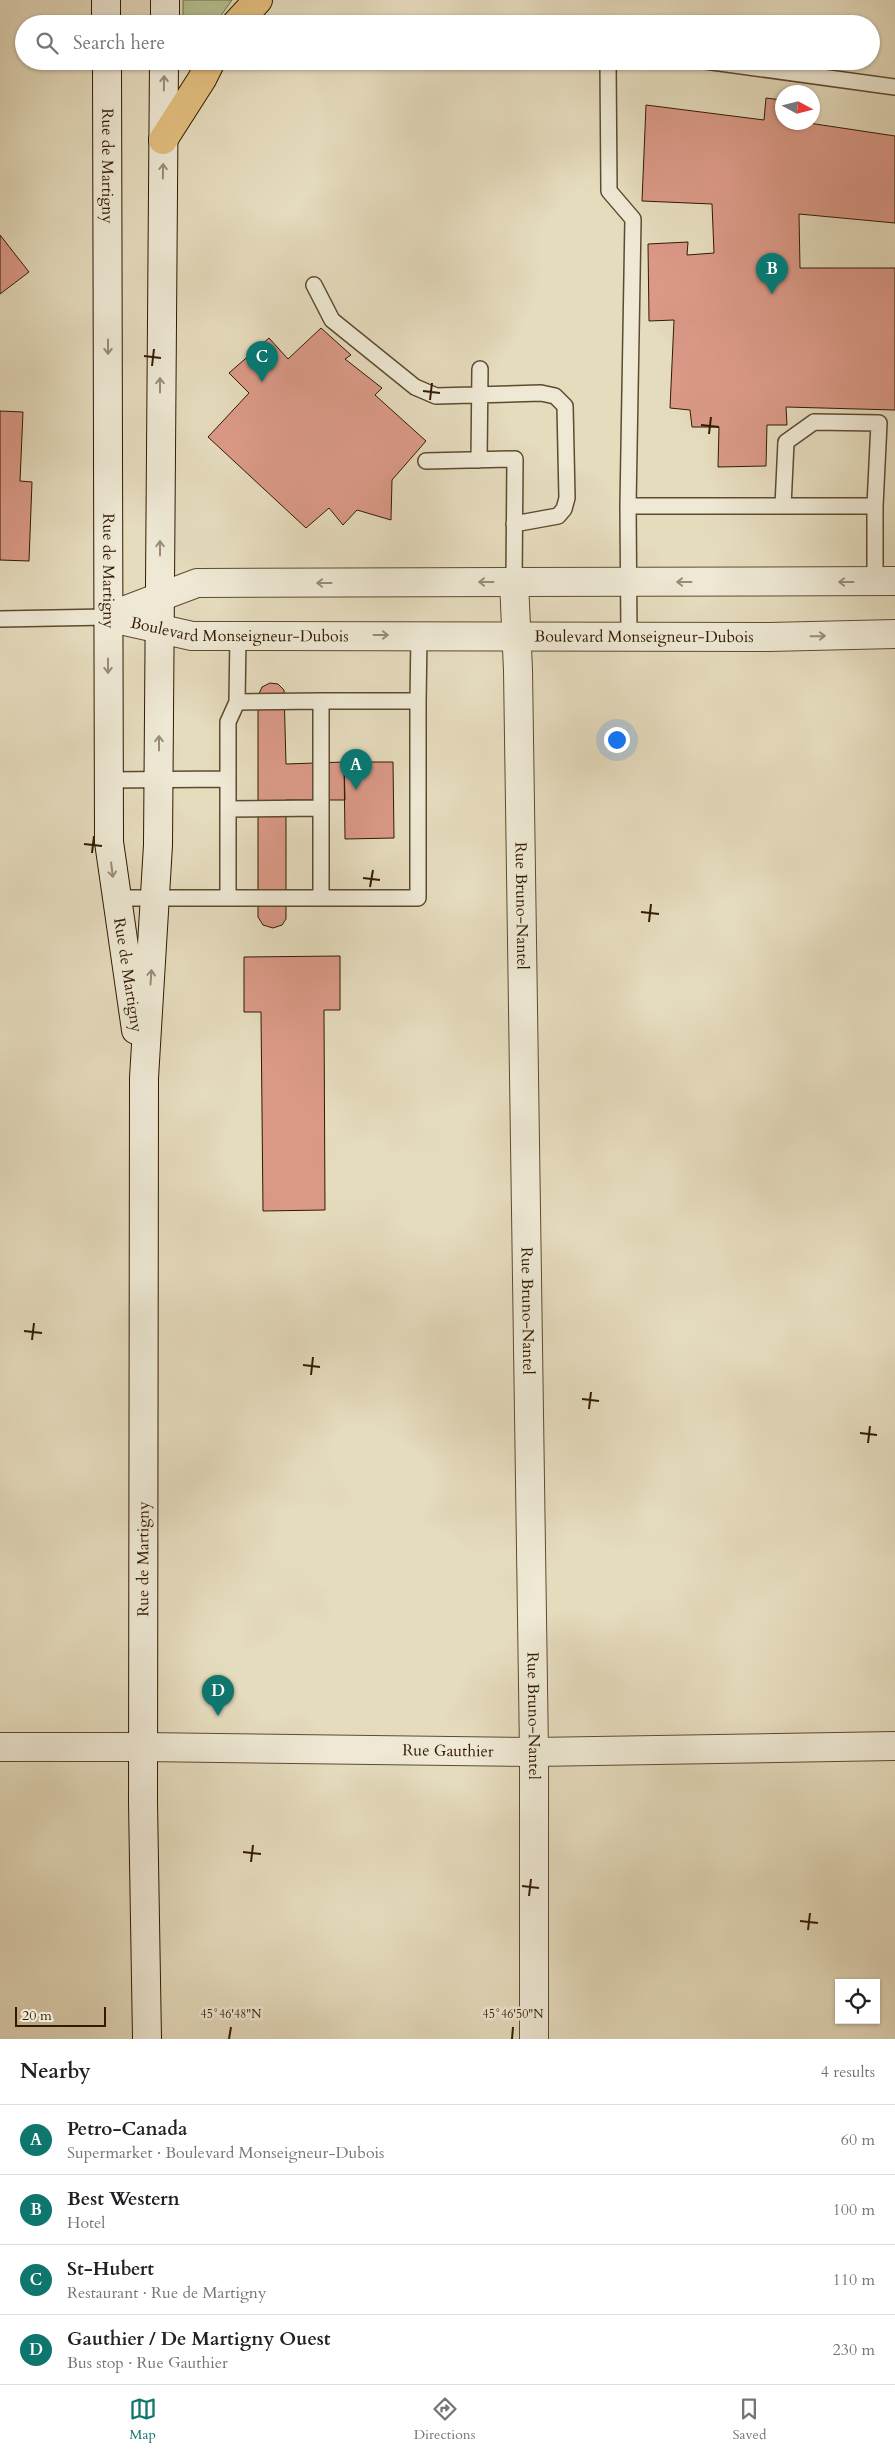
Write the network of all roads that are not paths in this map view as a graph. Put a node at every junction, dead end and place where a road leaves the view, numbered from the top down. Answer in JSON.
{"nodes":[{"id":1,"x":106,"y":0,"type":"edge"},
{"id":2,"x":165,"y":0,"type":"edge"},
{"id":3,"x":258,"y":0,"type":"edge"},
{"id":4,"x":106,"y":15,"type":"edge"},
{"id":5,"x":164,"y":15,"type":"edge"},
{"id":6,"x":244,"y":15,"type":"edge"},
{"id":7,"x":107,"y":70,"type":"edge"},
{"id":8,"x":164,"y":70,"type":"edge"},
{"id":9,"x":206,"y":70,"type":"edge"},
{"id":10,"x":608,"y":70,"type":"edge"},
{"id":11,"x":771,"y":70,"type":"edge"},
{"id":12,"x":895,"y":87,"type":"edge"},
{"id":13,"x":163,"y":140,"type":"junction"},
{"id":14,"x":314,"y":285,"type":"dead end"},
{"id":15,"x":480,"y":369,"type":"dead end"},
{"id":16,"x":480,"y":394,"type":"junction"},
{"id":17,"x":479,"y":460,"type":"junction"},
{"id":18,"x":426,"y":461,"type":"dead end"},
{"id":19,"x":628,"y":506,"type":"junction"},
{"id":20,"x":783,"y":506,"type":"junction"},
{"id":21,"x":875,"y":506,"type":"junction"},
{"id":22,"x":514,"y":524,"type":"junction"},
{"id":23,"x":514,"y":582,"type":"junction"},
{"id":24,"x":629,"y":582,"type":"junction"},
{"id":25,"x":885,"y":582,"type":"edge"},
{"id":26,"x":159,"y":596,"type":"junction"},
{"id":27,"x":108,"y":617,"type":"junction"},
{"id":28,"x":0,"y":619,"type":"edge"},
{"id":29,"x":159,"y":629,"type":"junction"},
{"id":30,"x":895,"y":634,"type":"edge"},
{"id":31,"x":419,"y":635,"type":"junction"},
{"id":32,"x":517,"y":635,"type":"junction"},
{"id":33,"x":238,"y":636,"type":"junction"},
{"id":34,"x":629,"y":636,"type":"junction"},
{"id":35,"x":418,"y":695,"type":"junction"},
{"id":36,"x":321,"y":701,"type":"junction"},
{"id":37,"x":238,"y":702,"type":"junction"},
{"id":38,"x":228,"y":778,"type":"junction"},
{"id":39,"x":159,"y":779,"type":"junction"},
{"id":40,"x":109,"y":780,"type":"junction"},
{"id":41,"x":321,"y":808,"type":"junction"},
{"id":42,"x":228,"y":809,"type":"junction"},
{"id":43,"x":116,"y":898,"type":"junction"},
{"id":44,"x":156,"y":898,"type":"junction"},
{"id":45,"x":228,"y":898,"type":"junction"},
{"id":46,"x":321,"y":898,"type":"junction"},
{"id":47,"x":144,"y":1078,"type":"junction"},
{"id":48,"x":895,"y":1746,"type":"edge"},
{"id":49,"x":0,"y":1747,"type":"edge"},
{"id":50,"x":143,"y":1747,"type":"junction"},
{"id":51,"x":534,"y":1752,"type":"junction"},
{"id":52,"x":147,"y":2039,"type":"edge"},
{"id":53,"x":534,"y":2039,"type":"edge"}],
"edges":[{"from":1,"to":4,"type":"street"},
{"from":2,"to":5,"type":"street"},
{"from":3,"to":6,"type":"highway"},
{"from":7,"to":27,"type":"street","name":"Rue de Martigny","one_way":true},
{"from":13,"to":8,"type":"street","name":"Rue de Martigny","one_way":true},
{"from":9,"to":13,"type":"highway"},
{"from":10,"to":19,"type":"lane"},
{"from":11,"to":12,"type":"lane"},
{"from":26,"to":13,"type":"street","name":"Rue de Martigny","one_way":true},
{"from":14,"to":16,"type":"lane"},
{"from":15,"to":16,"type":"lane"},
{"from":16,"to":17,"type":"lane"},
{"from":16,"to":22,"type":"lane"},
{"from":17,"to":18,"type":"lane"},
{"from":17,"to":22,"type":"lane"},
{"from":19,"to":20,"type":"lane"},
{"from":19,"to":24,"type":"lane"},
{"from":20,"to":21,"type":"lane"},
{"from":20,"to":21,"type":"lane"},
{"from":21,"to":25,"type":"lane"},
{"from":22,"to":23,"type":"lane"},
{"from":23,"to":24,"type":"street","name":"Boulevard Monseigneur-Dubois"},
{"from":23,"to":26,"type":"street","name":"Boulevard Monseigneur-Dubois","one_way":true},
{"from":23,"to":32,"type":"street","name":"Rue Bruno-Nantel"},
{"from":25,"to":24,"type":"street","name":"Boulevard Monseigneur-Dubois","one_way":true},
{"from":24,"to":34,"type":"lane"},
{"from":26,"to":27,"type":"street","name":"Boulevard Monseigneur-Dubois"},
{"from":26,"to":29,"type":"street","name":"Rue de Martigny"},
{"from":27,"to":28,"type":"lane"},
{"from":27,"to":29,"type":"street","name":"Boulevard Monseigneur-Dubois"},
{"from":27,"to":40,"type":"street","name":"Rue de Martigny","one_way":true},
{"from":29,"to":33,"type":"street","name":"Boulevard Monseigneur-Dubois"},
{"from":39,"to":29,"type":"street","name":"Rue de Martigny","one_way":true},
{"from":34,"to":30,"type":"street","name":"Boulevard Monseigneur-Dubois","one_way":true},
{"from":31,"to":32,"type":"street","name":"Boulevard Monseigneur-Dubois"},
{"from":33,"to":31,"type":"street","name":"Boulevard Monseigneur-Dubois","one_way":true},
{"from":31,"to":35,"type":"lane"},
{"from":32,"to":34,"type":"street","name":"Boulevard Monseigneur-Dubois"},
{"from":32,"to":51,"type":"street","name":"Rue Bruno-Nantel"},
{"from":33,"to":37,"type":"lane"},
{"from":35,"to":36,"type":"lane"},
{"from":35,"to":46,"type":"lane"},
{"from":36,"to":37,"type":"lane"},
{"from":36,"to":41,"type":"lane"},
{"from":37,"to":38,"type":"lane"},
{"from":38,"to":39,"type":"lane"},
{"from":38,"to":42,"type":"lane"},
{"from":39,"to":40,"type":"lane"},
{"from":39,"to":44,"type":"street","name":"Rue de Martigny"},
{"from":40,"to":43,"type":"street","name":"Rue de Martigny","one_way":true},
{"from":41,"to":42,"type":"lane"},
{"from":41,"to":46,"type":"lane"},
{"from":42,"to":45,"type":"lane"},
{"from":43,"to":44,"type":"lane"},
{"from":43,"to":47,"type":"street","name":"Rue de Martigny"},
{"from":44,"to":45,"type":"lane"},
{"from":47,"to":44,"type":"street","name":"Rue de Martigny","one_way":true},
{"from":45,"to":46,"type":"lane"},
{"from":47,"to":50,"type":"street","name":"Rue de Martigny"},
{"from":48,"to":51,"type":"street","name":"Rue Gauthier"},
{"from":49,"to":50,"type":"street","name":"Rue Gauthier"},
{"from":50,"to":51,"type":"street","name":"Rue Gauthier"},
{"from":50,"to":52,"type":"street","name":"Rue de Martigny"},
{"from":51,"to":53,"type":"street","name":"Rue Bruno-Nantel"}]}
